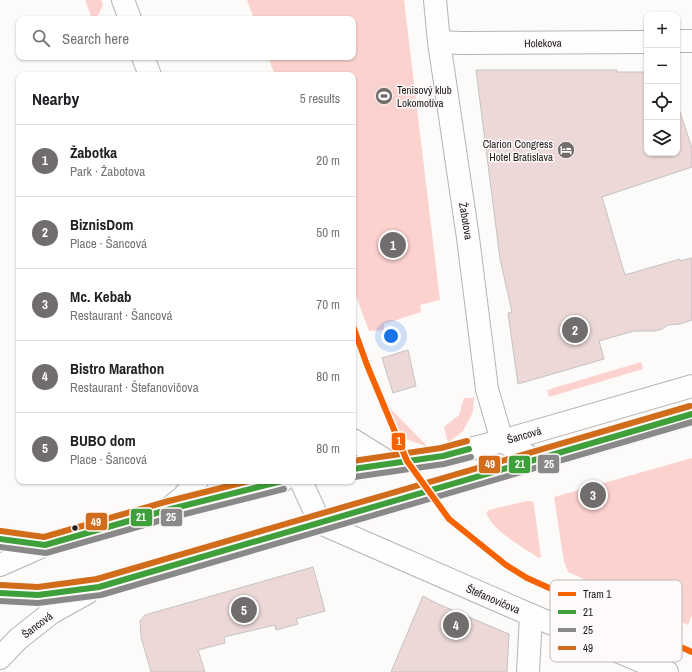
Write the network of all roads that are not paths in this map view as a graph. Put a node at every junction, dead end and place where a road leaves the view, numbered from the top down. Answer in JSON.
{"nodes":[{"id":1,"x":123,"y":0,"type":"edge"},
{"id":2,"x":435,"y":0,"type":"edge"},
{"id":3,"x":129,"y":16,"type":"edge"},
{"id":4,"x":680,"y":41,"type":"edge"},
{"id":5,"x":692,"y":41,"type":"edge"},
{"id":6,"x":439,"y":42,"type":"junction"},
{"id":7,"x":644,"y":42,"type":"edge"},
{"id":8,"x":144,"y":60,"type":"edge"},
{"id":9,"x":149,"y":72,"type":"edge"},
{"id":10,"x":692,"y":386,"type":"edge"},
{"id":11,"x":692,"y":414,"type":"edge"},
{"id":12,"x":502,"y":441,"type":"junction"},
{"id":13,"x":356,"y":442,"type":"edge"},
{"id":14,"x":535,"y":460,"type":"junction"},
{"id":15,"x":390,"y":463,"type":"junction"},
{"id":16,"x":356,"y":469,"type":"edge"},
{"id":17,"x":194,"y":484,"type":"edge"},
{"id":18,"x":270,"y":484,"type":"edge"},
{"id":19,"x":302,"y":484,"type":"edge"},
{"id":20,"x":167,"y":510,"type":"junction"},
{"id":21,"x":320,"y":523,"type":"junction"},
{"id":22,"x":0,"y":539,"type":"edge"},
{"id":23,"x":45,"y":545,"type":"junction"},
{"id":24,"x":0,"y":565,"type":"edge"},
{"id":25,"x":99,"y":587,"type":"junction"},
{"id":26,"x":0,"y":593,"type":"edge"},
{"id":27,"x":531,"y":615,"type":"junction"},
{"id":28,"x":550,"y":623,"type":"edge"},
{"id":29,"x":0,"y":658,"type":"edge"},
{"id":30,"x":643,"y":662,"type":"edge"},
{"id":31,"x":528,"y":672,"type":"edge"},
{"id":32,"x":667,"y":672,"type":"edge"}],
"edges":[{"from":1,"to":3,"type":"main road"},
{"from":2,"to":6,"type":"main road","name":"Žabotova"},
{"from":4,"to":5,"type":"main road"},
{"from":6,"to":7,"type":"main road","name":"Holekova"},
{"from":6,"to":12,"type":"main road","name":"Žabotova"},
{"from":8,"to":9,"type":"main road"},
{"from":10,"to":12,"type":"main road","name":"Šancová"},
{"from":11,"to":14,"type":"main road","name":"Šancová"},
{"from":12,"to":14,"type":"main road"},
{"from":12,"to":15,"type":"main road","name":"Šancová"},
{"from":13,"to":15,"type":"main road"},
{"from":14,"to":21,"type":"main road","name":"Šancová"},
{"from":15,"to":16,"type":"main road","name":"Šancová"},
{"from":17,"to":20,"type":"main road"},
{"from":18,"to":20,"type":"main road"},
{"from":19,"to":21,"type":"main road"},
{"from":20,"to":23,"type":"main road"},
{"from":21,"to":25,"type":"main road","name":"Šancová"},
{"from":21,"to":27,"type":"main road","name":"Štefanovičova"},
{"from":22,"to":23,"type":"main road"},
{"from":23,"to":24,"type":"main road"},
{"from":25,"to":26,"type":"main road","name":"Šancová"},
{"from":25,"to":29,"type":"main road","name":"Šancová"},
{"from":27,"to":28,"type":"main road","name":"Štefanovičova"},
{"from":27,"to":31,"type":"main road"},
{"from":30,"to":32,"type":"main road","name":"Štefanovičova"}]}
